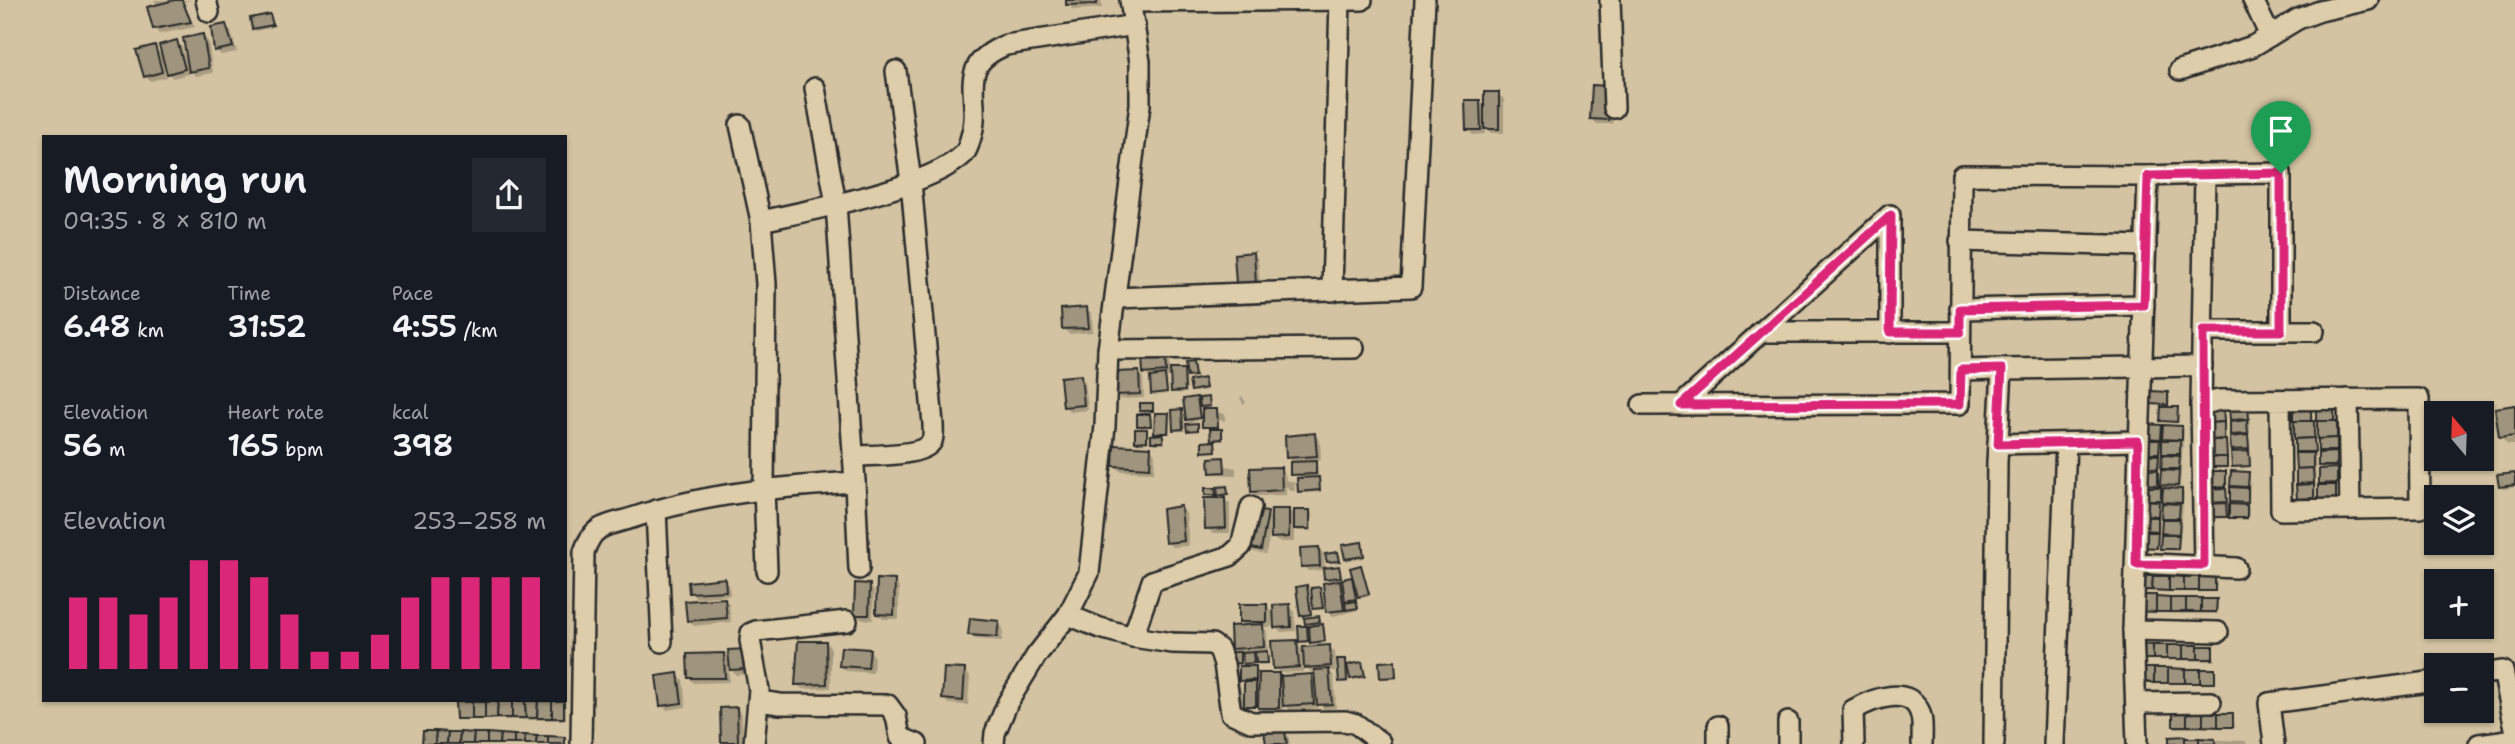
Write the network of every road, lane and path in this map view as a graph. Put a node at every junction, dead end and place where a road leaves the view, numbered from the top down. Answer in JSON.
{"nodes":[{"id":1,"x":1340,"y":0,"type":"edge"},
{"id":2,"x":1362,"y":0,"type":"edge"},
{"id":3,"x":1425,"y":0,"type":"edge"},
{"id":4,"x":1610,"y":0,"type":"edge"},
{"id":5,"x":2253,"y":0,"type":"edge"},
{"id":6,"x":2368,"y":0,"type":"edge"},
{"id":7,"x":1130,"y":1,"type":"edge"},
{"id":8,"x":1135,"y":25,"type":"junction"},
{"id":9,"x":2270,"y":36,"type":"junction"},
{"id":10,"x":2180,"y":70,"type":"dead end"},
{"id":11,"x":896,"y":71,"type":"dead end"},
{"id":12,"x":815,"y":88,"type":"dead end"},
{"id":13,"x":1614,"y":108,"type":"dead end"},
{"id":14,"x":740,"y":125,"type":"dead end"},
{"id":15,"x":2205,"y":174,"type":"junction"},
{"id":16,"x":2148,"y":176,"type":"junction"},
{"id":17,"x":911,"y":182,"type":"junction"},
{"id":18,"x":836,"y":204,"type":"junction"},
{"id":19,"x":761,"y":221,"type":"junction"},
{"id":20,"x":1960,"y":241,"type":"junction"},
{"id":21,"x":2146,"y":246,"type":"junction"},
{"id":22,"x":1332,"y":291,"type":"junction"},
{"id":23,"x":1115,"y":298,"type":"junction"},
{"id":24,"x":2144,"y":305,"type":"junction"},
{"id":25,"x":1960,"y":309,"type":"junction"},
{"id":26,"x":2203,"y":331,"type":"junction"},
{"id":27,"x":2281,"y":331,"type":"junction"},
{"id":28,"x":2314,"y":331,"type":"dead end"},
{"id":29,"x":1761,"y":332,"type":"junction"},
{"id":30,"x":1890,"y":332,"type":"junction"},
{"id":31,"x":1960,"y":332,"type":"junction"},
{"id":32,"x":1354,"y":348,"type":"dead end"},
{"id":33,"x":1108,"y":350,"type":"junction"},
{"id":34,"x":2142,"y":366,"type":"junction"},
{"id":35,"x":2202,"y":366,"type":"junction"},
{"id":36,"x":2002,"y":369,"type":"junction"},
{"id":37,"x":1961,"y":370,"type":"junction"},
{"id":38,"x":2348,"y":399,"type":"junction"},
{"id":39,"x":2280,"y":400,"type":"junction"},
{"id":40,"x":1643,"y":405,"type":"dead end"},
{"id":41,"x":1681,"y":405,"type":"junction"},
{"id":42,"x":2201,"y":405,"type":"junction"},
{"id":43,"x":2138,"y":441,"type":"junction"},
{"id":44,"x":2066,"y":443,"type":"junction"},
{"id":45,"x":1998,"y":444,"type":"junction"},
{"id":46,"x":853,"y":456,"type":"junction"},
{"id":47,"x":855,"y":482,"type":"junction"},
{"id":48,"x":764,"y":488,"type":"junction"},
{"id":49,"x":1251,"y":508,"type":"dead end"},
{"id":50,"x":2350,"y":509,"type":"junction"},
{"id":51,"x":656,"y":510,"type":"junction"},
{"id":52,"x":2136,"y":564,"type":"junction"},
{"id":53,"x":2204,"y":565,"type":"junction"},
{"id":54,"x":2235,"y":568,"type":"dead end"},
{"id":55,"x":859,"y":569,"type":"dead end"},
{"id":56,"x":767,"y":571,"type":"dead end"},
{"id":57,"x":1068,"y":615,"type":"junction"},
{"id":58,"x":847,"y":621,"type":"dead end"},
{"id":59,"x":2133,"y":630,"type":"junction"},
{"id":60,"x":2218,"y":632,"type":"dead end"},
{"id":61,"x":1133,"y":637,"type":"junction"},
{"id":62,"x":662,"y":642,"type":"dead end"},
{"id":63,"x":2494,"y":672,"type":"edge"},
{"id":64,"x":574,"y":682,"type":"edge"},
{"id":65,"x":2424,"y":683,"type":"edge"},
{"id":66,"x":759,"y":701,"type":"junction"},
{"id":67,"x":2211,"y":702,"type":"dead end"},
{"id":68,"x":2137,"y":703,"type":"junction"},
{"id":69,"x":1788,"y":722,"type":"dead end"},
{"id":70,"x":2515,"y":727,"type":"edge"},
{"id":71,"x":2515,"y":739,"type":"edge"},
{"id":72,"x":1380,"y":742,"type":"edge"},
{"id":73,"x":581,"y":744,"type":"edge"},
{"id":74,"x":754,"y":744,"type":"edge"},
{"id":75,"x":918,"y":744,"type":"edge"},
{"id":76,"x":994,"y":744,"type":"edge"},
{"id":77,"x":1788,"y":744,"type":"edge"},
{"id":78,"x":1854,"y":744,"type":"edge"},
{"id":79,"x":1922,"y":744,"type":"edge"},
{"id":80,"x":1994,"y":744,"type":"edge"},
{"id":81,"x":2054,"y":744,"type":"edge"},
{"id":82,"x":2137,"y":744,"type":"edge"},
{"id":83,"x":2274,"y":744,"type":"edge"},
{"id":84,"x":2479,"y":744,"type":"edge"}],
"edges":[{"from":1,"to":2,"type":"street"},
{"from":1,"to":7,"type":"street"},
{"from":1,"to":22,"type":"street"},
{"from":3,"to":22,"type":"street"},
{"from":4,"to":13,"type":"street"},
{"from":5,"to":9,"type":"street"},
{"from":6,"to":9,"type":"street"},
{"from":7,"to":8,"type":"street"},
{"from":8,"to":17,"type":"street"},
{"from":8,"to":23,"type":"street"},
{"from":9,"to":10,"type":"street"},
{"from":11,"to":17,"type":"street"},
{"from":12,"to":18,"type":"street"},
{"from":14,"to":19,"type":"street"},
{"from":15,"to":16,"type":"street"},
{"from":15,"to":26,"type":"street"},
{"from":15,"to":27,"type":"street"},
{"from":16,"to":20,"type":"street"},
{"from":16,"to":21,"type":"street"},
{"from":17,"to":18,"type":"street"},
{"from":17,"to":46,"type":"street"},
{"from":18,"to":19,"type":"street"},
{"from":18,"to":46,"type":"street"},
{"from":19,"to":48,"type":"street"},
{"from":20,"to":21,"type":"street"},
{"from":20,"to":25,"type":"street"},
{"from":21,"to":24,"type":"street"},
{"from":22,"to":23,"type":"street"},
{"from":23,"to":33,"type":"street"},
{"from":24,"to":25,"type":"street"},
{"from":24,"to":34,"type":"street"},
{"from":25,"to":31,"type":"street"},
{"from":26,"to":27,"type":"street"},
{"from":26,"to":35,"type":"street"},
{"from":27,"to":28,"type":"street"},
{"from":29,"to":30,"type":"street"},
{"from":29,"to":30,"type":"street"},
{"from":29,"to":41,"type":"street"},
{"from":30,"to":31,"type":"street"},
{"from":31,"to":37,"type":"street"},
{"from":32,"to":33,"type":"street"},
{"from":33,"to":57,"type":"street"},
{"from":34,"to":35,"type":"street"},
{"from":34,"to":36,"type":"street"},
{"from":34,"to":43,"type":"street"},
{"from":35,"to":42,"type":"street"},
{"from":36,"to":37,"type":"street"},
{"from":36,"to":45,"type":"street"},
{"from":37,"to":41,"type":"street"},
{"from":38,"to":39,"type":"street"},
{"from":38,"to":50,"type":"street"},
{"from":38,"to":50,"type":"street"},
{"from":39,"to":42,"type":"street"},
{"from":39,"to":50,"type":"street"},
{"from":40,"to":41,"type":"street"},
{"from":42,"to":53,"type":"street"},
{"from":43,"to":44,"type":"street"},
{"from":43,"to":52,"type":"street"},
{"from":44,"to":45,"type":"street"},
{"from":44,"to":81,"type":"street"},
{"from":45,"to":80,"type":"street"},
{"from":46,"to":47,"type":"street"},
{"from":47,"to":48,"type":"street"},
{"from":47,"to":55,"type":"street"},
{"from":48,"to":51,"type":"street"},
{"from":48,"to":56,"type":"street"},
{"from":49,"to":61,"type":"street"},
{"from":51,"to":62,"type":"street"},
{"from":51,"to":64,"type":"street"},
{"from":52,"to":53,"type":"street"},
{"from":52,"to":59,"type":"street"},
{"from":53,"to":54,"type":"street"},
{"from":57,"to":61,"type":"street"},
{"from":57,"to":76,"type":"street"},
{"from":58,"to":66,"type":"street"},
{"from":59,"to":60,"type":"street"},
{"from":59,"to":68,"type":"street"},
{"from":61,"to":72,"type":"street"},
{"from":63,"to":70,"type":"street"},
{"from":64,"to":73,"type":"street"},
{"from":65,"to":83,"type":"street"},
{"from":66,"to":74,"type":"street"},
{"from":66,"to":75,"type":"street"},
{"from":67,"to":68,"type":"street"},
{"from":68,"to":82,"type":"street"},
{"from":69,"to":77,"type":"street"},
{"from":71,"to":84,"type":"street"},
{"from":78,"to":79,"type":"street"}]}
